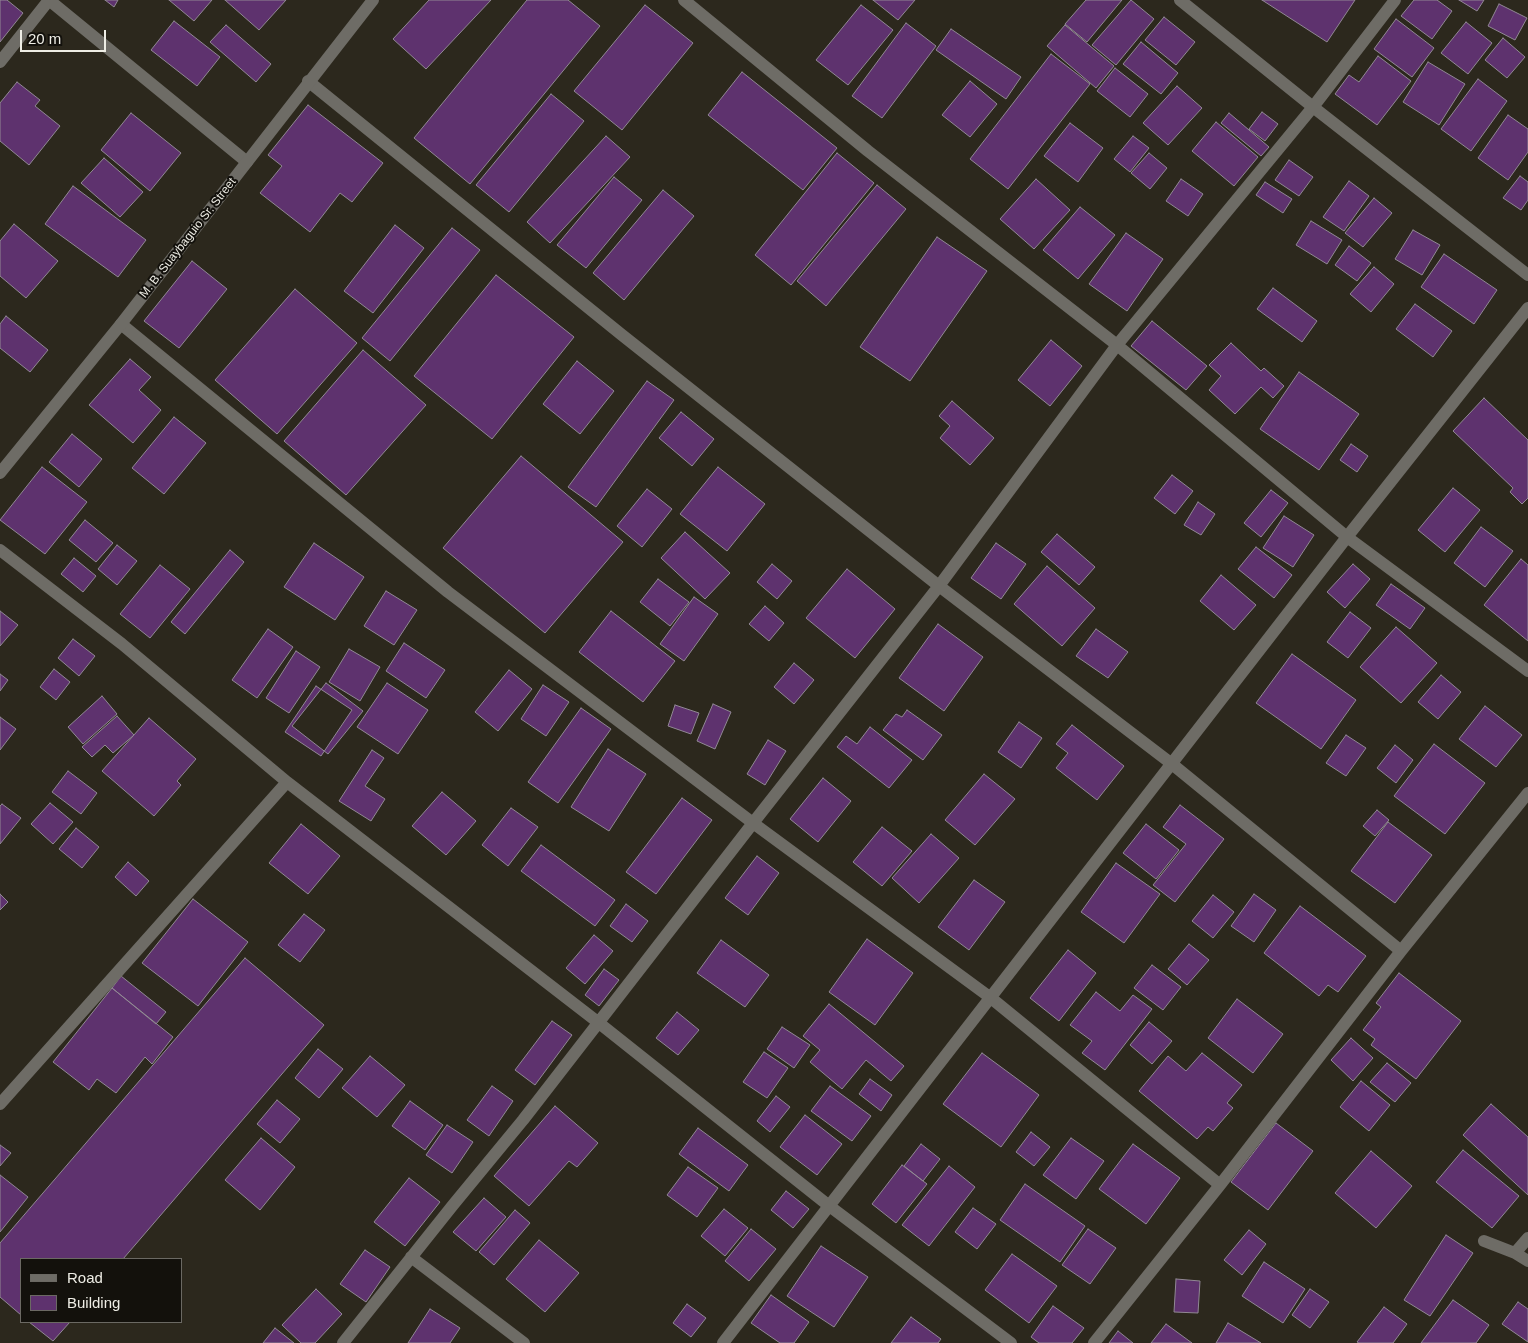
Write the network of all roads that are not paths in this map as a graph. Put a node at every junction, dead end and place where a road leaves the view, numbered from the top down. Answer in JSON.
{"nodes":[{"id":1,"x":49,"y":0,"type":"edge"},
{"id":2,"x":373,"y":0,"type":"edge"},
{"id":3,"x":684,"y":0,"type":"edge"},
{"id":4,"x":1180,"y":0,"type":"edge"},
{"id":5,"x":1395,"y":0,"type":"edge"},
{"id":6,"x":0,"y":62,"type":"edge"},
{"id":7,"x":308,"y":81,"type":"junction"},
{"id":8,"x":1313,"y":107,"type":"junction"},
{"id":9,"x":247,"y":162,"type":"junction"},
{"id":10,"x":1528,"y":276,"type":"edge"},
{"id":11,"x":1528,"y":308,"type":"edge"},
{"id":12,"x":121,"y":324,"type":"junction"},
{"id":13,"x":1117,"y":345,"type":"junction"},
{"id":14,"x":0,"y":474,"type":"edge"},
{"id":15,"x":1347,"y":537,"type":"junction"},
{"id":16,"x":0,"y":550,"type":"edge"},
{"id":17,"x":939,"y":586,"type":"junction"},
{"id":18,"x":1528,"y":671,"type":"edge"},
{"id":19,"x":1172,"y":764,"type":"junction"},
{"id":20,"x":287,"y":782,"type":"junction"},
{"id":21,"x":1528,"y":793,"type":"edge"},
{"id":22,"x":753,"y":823,"type":"junction"},
{"id":23,"x":1402,"y":952,"type":"junction"},
{"id":24,"x":991,"y":998,"type":"junction"},
{"id":25,"x":599,"y":1023,"type":"junction"},
{"id":26,"x":0,"y":1104,"type":"edge"},
{"id":27,"x":1220,"y":1185,"type":"junction"},
{"id":28,"x":828,"y":1205,"type":"junction"},
{"id":29,"x":1528,"y":1238,"type":"edge"},
{"id":30,"x":1484,"y":1241,"type":"dead end"},
{"id":31,"x":1515,"y":1253,"type":"junction"},
{"id":32,"x":411,"y":1258,"type":"junction"},
{"id":33,"x":1528,"y":1261,"type":"edge"},
{"id":34,"x":342,"y":1343,"type":"edge"},
{"id":35,"x":524,"y":1343,"type":"edge"},
{"id":36,"x":723,"y":1343,"type":"edge"},
{"id":37,"x":1011,"y":1343,"type":"edge"},
{"id":38,"x":1094,"y":1343,"type":"edge"}],
"edges":[{"from":1,"to":6,"type":"street"},
{"from":1,"to":9,"type":"street"},
{"from":2,"to":7,"type":"street","name":"M. B. Suaybaguio Sr. Street"},
{"from":3,"to":13,"type":"street"},
{"from":4,"to":8,"type":"street"},
{"from":5,"to":8,"type":"street"},
{"from":7,"to":9,"type":"street","name":"M. B. Suaybaguio Sr. Street"},
{"from":7,"to":17,"type":"street"},
{"from":8,"to":10,"type":"street"},
{"from":8,"to":13,"type":"street"},
{"from":9,"to":12,"type":"street","name":"M. B. Suaybaguio Sr. Street"},
{"from":11,"to":15,"type":"street"},
{"from":12,"to":14,"type":"street","name":"M. B. Suaybaguio Sr. Street"},
{"from":12,"to":22,"type":"street"},
{"from":13,"to":15,"type":"street"},
{"from":13,"to":17,"type":"street"},
{"from":15,"to":18,"type":"street"},
{"from":15,"to":19,"type":"street"},
{"from":16,"to":20,"type":"street"},
{"from":17,"to":19,"type":"street"},
{"from":17,"to":22,"type":"street"},
{"from":19,"to":23,"type":"street"},
{"from":19,"to":24,"type":"street"},
{"from":20,"to":25,"type":"street"},
{"from":20,"to":26,"type":"street"},
{"from":21,"to":23,"type":"street"},
{"from":22,"to":24,"type":"street"},
{"from":22,"to":25,"type":"street"},
{"from":23,"to":27,"type":"street"},
{"from":24,"to":27,"type":"street"},
{"from":24,"to":28,"type":"street"},
{"from":25,"to":28,"type":"street"},
{"from":25,"to":32,"type":"street"},
{"from":27,"to":38,"type":"street"},
{"from":28,"to":36,"type":"street"},
{"from":28,"to":37,"type":"street"},
{"from":29,"to":31,"type":"street"},
{"from":30,"to":31,"type":"street"},
{"from":31,"to":33,"type":"street"},
{"from":32,"to":34,"type":"street"},
{"from":32,"to":35,"type":"street"}]}
